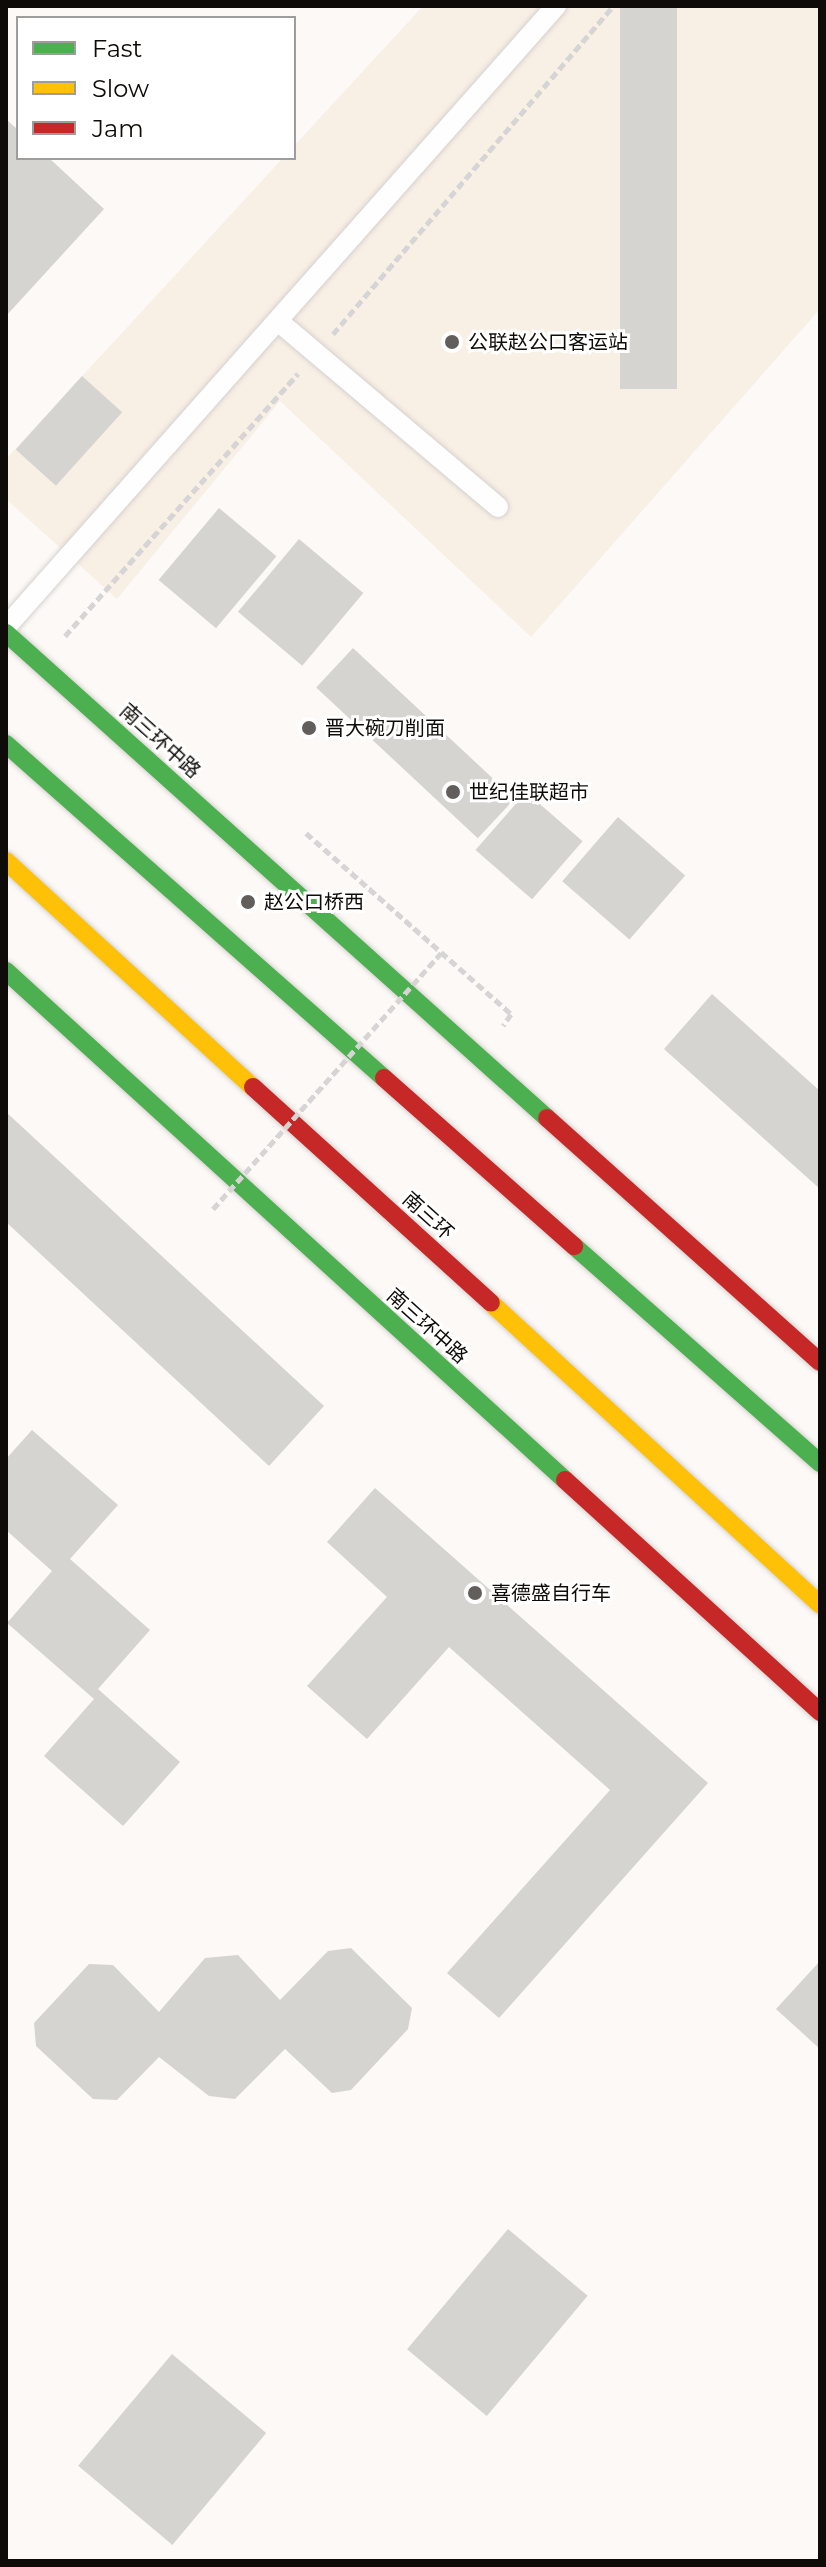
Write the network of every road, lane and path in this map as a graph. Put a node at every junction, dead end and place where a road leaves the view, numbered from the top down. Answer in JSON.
{"nodes":[{"id":1,"x":556,"y":6,"type":"edge"},
{"id":2,"x":278,"y":321,"type":"junction"},
{"id":3,"x":498,"y":507,"type":"dead end"},
{"id":4,"x":6,"y":627,"type":"edge"},
{"id":5,"x":6,"y":633,"type":"edge"},
{"id":6,"x":6,"y":744,"type":"edge"},
{"id":7,"x":306,"y":833,"type":"dead end"},
{"id":8,"x":6,"y":861,"type":"edge"},
{"id":9,"x":441,"y":953,"type":"junction"},
{"id":10,"x":6,"y":971,"type":"edge"},
{"id":11,"x":511,"y":1014,"type":"dead end"},
{"id":12,"x":213,"y":1209,"type":"dead end"},
{"id":13,"x":820,"y":1362,"type":"edge"},
{"id":14,"x":820,"y":1463,"type":"edge"},
{"id":15,"x":820,"y":1604,"type":"edge"},
{"id":16,"x":820,"y":1712,"type":"edge"}],
"edges":[{"from":1,"to":2,"type":"lane"},
{"from":2,"to":3,"type":"lane"},
{"from":2,"to":4,"type":"lane"},
{"from":5,"to":13,"type":"main road","name":"南三环中路"},
{"from":6,"to":14,"type":"main road"},
{"from":7,"to":9,"type":"path"},
{"from":8,"to":15,"type":"main road","name":"南三环"},
{"from":9,"to":11,"type":"path"},
{"from":9,"to":12,"type":"path","bridge":true},
{"from":10,"to":16,"type":"main road","name":"南三环中路"}]}
